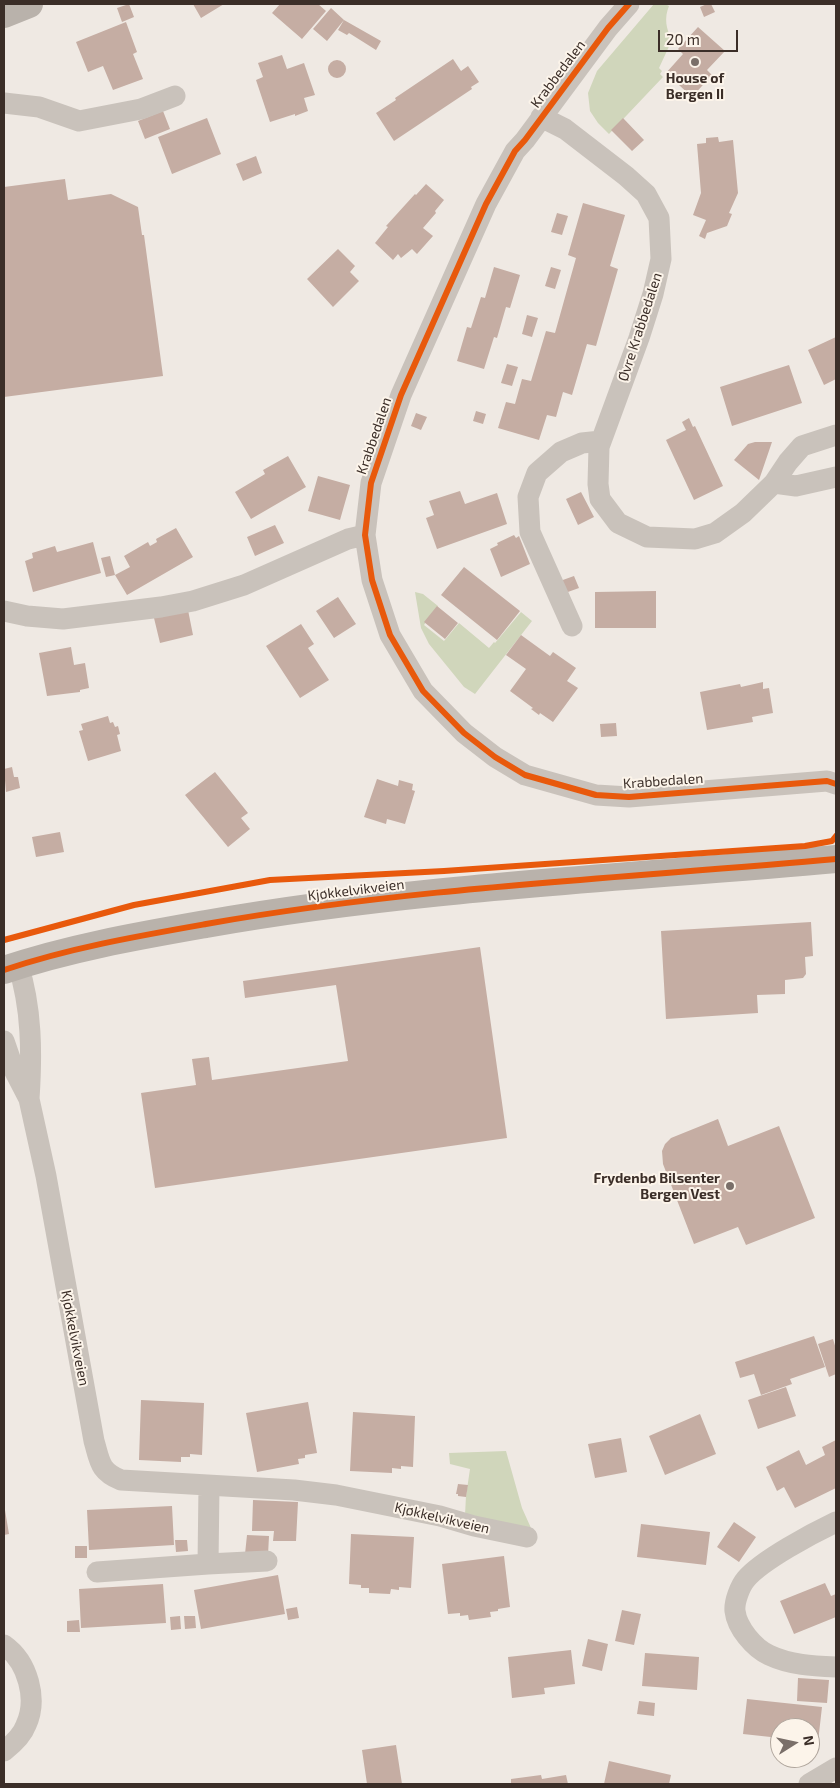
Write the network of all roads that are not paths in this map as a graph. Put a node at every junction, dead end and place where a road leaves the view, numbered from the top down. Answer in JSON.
{"nodes":[{"id":1,"x":30,"y":4,"type":"edge"},
{"id":2,"x":629,"y":4,"type":"edge"},
{"id":3,"x":4,"y":14,"type":"edge"},
{"id":4,"x":175,"y":96,"type":"dead end"},
{"id":5,"x":4,"y":103,"type":"edge"},
{"id":6,"x":541,"y":117,"type":"junction"},
{"id":7,"x":836,"y":435,"type":"edge"},
{"id":8,"x":601,"y":441,"type":"junction"},
{"id":9,"x":836,"y":477,"type":"edge"},
{"id":10,"x":774,"y":483,"type":"junction"},
{"id":11,"x":365,"y":535,"type":"junction"},
{"id":12,"x":4,"y":611,"type":"edge"},
{"id":13,"x":572,"y":626,"type":"dead end"},
{"id":14,"x":836,"y":784,"type":"edge"},
{"id":15,"x":836,"y":859,"type":"edge"},
{"id":16,"x":11,"y":967,"type":"edge"},
{"id":17,"x":4,"y":1041,"type":"edge"},
{"id":18,"x":29,"y":1099,"type":"junction"},
{"id":19,"x":209,"y":1486,"type":"junction"},
{"id":20,"x":836,"y":1522,"type":"edge"},
{"id":21,"x":526,"y":1537,"type":"dead end"},
{"id":22,"x":267,"y":1561,"type":"dead end"},
{"id":23,"x":208,"y":1564,"type":"junction"},
{"id":24,"x":97,"y":1572,"type":"dead end"},
{"id":25,"x":4,"y":1646,"type":"edge"},
{"id":26,"x":836,"y":1667,"type":"edge"},
{"id":27,"x":4,"y":1751,"type":"edge"},
{"id":28,"x":836,"y":1768,"type":"edge"},
{"id":29,"x":809,"y":1784,"type":"edge"}],
"edges":[{"from":1,"to":3,"type":"main road"},
{"from":2,"to":6,"type":"street","name":"Krabbedalen"},
{"from":4,"to":5,"type":"street"},
{"from":6,"to":8,"type":"street","name":"Øvre Krabbedalen"},
{"from":6,"to":11,"type":"street","name":"Krabbedalen"},
{"from":7,"to":10,"type":"street","name":"Øvre Krabbedalen"},
{"from":8,"to":10,"type":"street","name":"Øvre Krabbedalen"},
{"from":8,"to":13,"type":"street"},
{"from":9,"to":10,"type":"street"},
{"from":11,"to":12,"type":"street"},
{"from":11,"to":14,"type":"street","name":"Krabbedalen"},
{"from":15,"to":16,"type":"main road","name":"Kjøkkelvikveien"},
{"from":16,"to":18,"type":"street","name":"Kjøkkelvikveien"},
{"from":17,"to":18,"type":"street","name":"Kjøkkelvikveien"},
{"from":18,"to":19,"type":"street","name":"Kjøkkelvikveien"},
{"from":19,"to":21,"type":"street","name":"Kjøkkelvikveien"},
{"from":19,"to":23,"type":"street"},
{"from":20,"to":26,"type":"street"},
{"from":22,"to":23,"type":"street"},
{"from":23,"to":24,"type":"street"},
{"from":25,"to":27,"type":"street"},
{"from":28,"to":29,"type":"street"}]}
